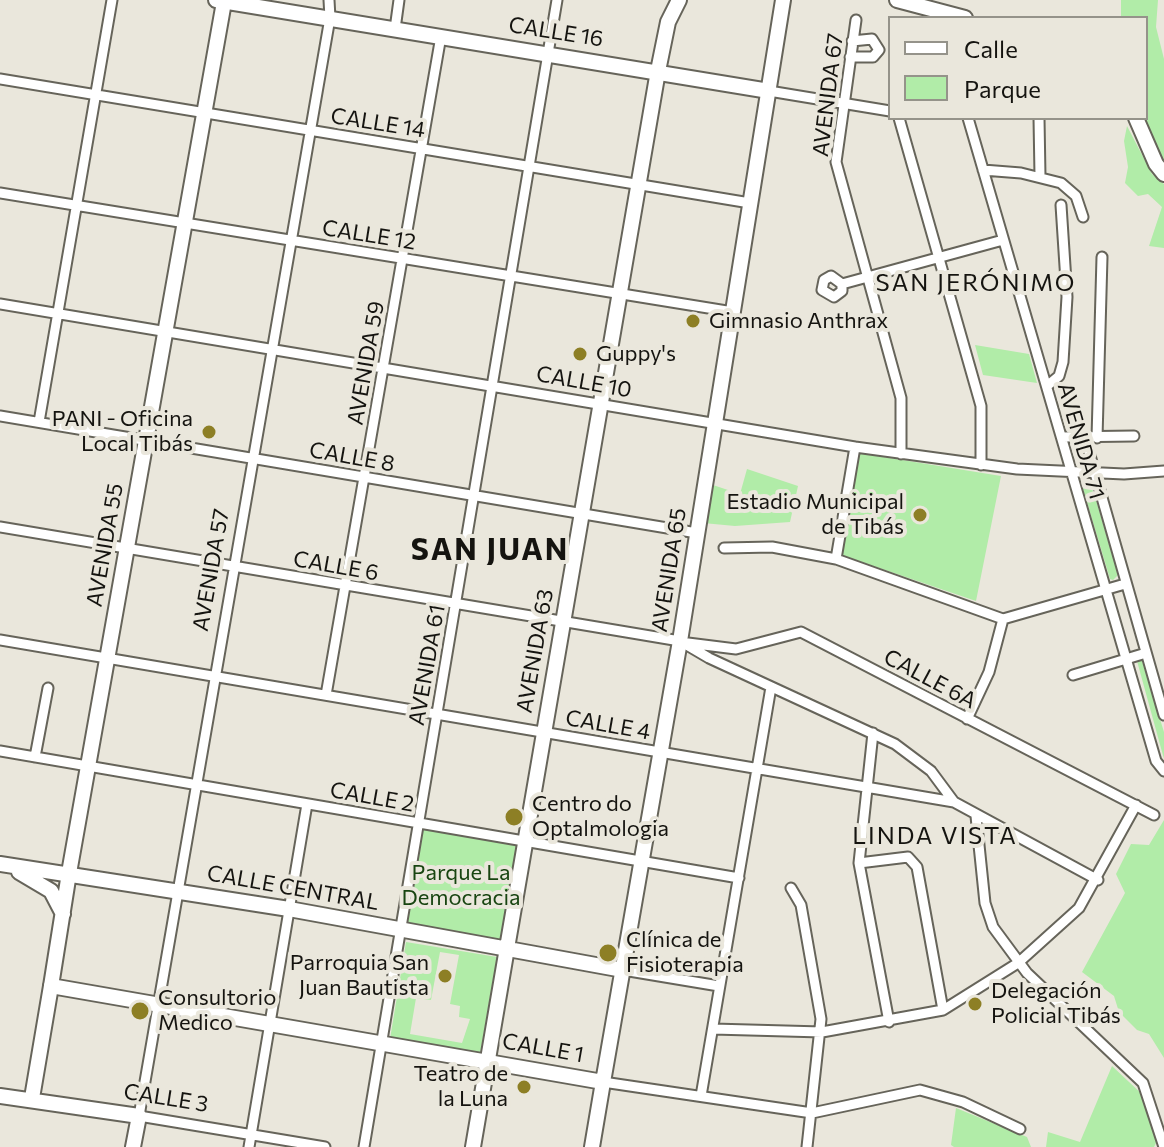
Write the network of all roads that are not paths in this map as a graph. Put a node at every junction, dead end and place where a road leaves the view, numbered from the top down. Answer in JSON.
{"nodes":[{"id":1,"x":112,"y":0,"type":"edge"},
{"id":2,"x":329,"y":0,"type":"edge"},
{"id":3,"x":399,"y":0,"type":"edge"},
{"id":4,"x":557,"y":0,"type":"edge"},
{"id":5,"x":672,"y":0,"type":"edge"},
{"id":6,"x":679,"y":0,"type":"edge"},
{"id":7,"x":783,"y":0,"type":"edge"},
{"id":8,"x":897,"y":0,"type":"edge"},
{"id":9,"x":221,"y":1,"type":"edge"},
{"id":10,"x":957,"y":16,"type":"edge"},
{"id":11,"x":330,"y":18,"type":"junction"},
{"id":12,"x":856,"y":20,"type":"dead end"},
{"id":13,"x":668,"y":22,"type":"junction"},
{"id":14,"x":395,"y":29,"type":"junction"},
{"id":15,"x":441,"y":36,"type":"junction"},
{"id":16,"x":852,"y":41,"type":"junction"},
{"id":17,"x":548,"y":53,"type":"junction"},
{"id":18,"x":850,"y":57,"type":"junction"},
{"id":19,"x":658,"y":71,"type":"junction"},
{"id":20,"x":0,"y":79,"type":"edge"},
{"id":21,"x":769,"y":91,"type":"junction"},
{"id":22,"x":96,"y":95,"type":"junction"},
{"id":23,"x":842,"y":104,"type":"junction"},
{"id":24,"x":888,"y":111,"type":"edge"},
{"id":25,"x":204,"y":113,"type":"junction"},
{"id":26,"x":900,"y":120,"type":"edge"},
{"id":27,"x":969,"y":120,"type":"edge"},
{"id":28,"x":1039,"y":120,"type":"edge"},
{"id":29,"x":1137,"y":120,"type":"edge"},
{"id":30,"x":310,"y":130,"type":"junction"},
{"id":31,"x":421,"y":148,"type":"junction"},
{"id":32,"x":529,"y":166,"type":"junction"},
{"id":33,"x":983,"y":170,"type":"junction"},
{"id":34,"x":1164,"y":174,"type":"edge"},
{"id":35,"x":1040,"y":176,"type":"junction"},
{"id":36,"x":638,"y":183,"type":"junction"},
{"id":37,"x":0,"y":193,"type":"edge"},
{"id":38,"x":750,"y":203,"type":"junction"},
{"id":39,"x":77,"y":205,"type":"junction"},
{"id":40,"x":1061,"y":205,"type":"dead end"},
{"id":41,"x":1083,"y":217,"type":"dead end"},
{"id":42,"x":184,"y":223,"type":"junction"},
{"id":43,"x":291,"y":240,"type":"junction"},
{"id":44,"x":1003,"y":240,"type":"junction"},
{"id":45,"x":938,"y":256,"type":"junction"},
{"id":46,"x":1102,"y":257,"type":"dead end"},
{"id":47,"x":402,"y":258,"type":"junction"},
{"id":48,"x":510,"y":276,"type":"junction"},
{"id":49,"x":866,"y":277,"type":"junction"},
{"id":50,"x":842,"y":284,"type":"dead end"},
{"id":51,"x":619,"y":293,"type":"junction"},
{"id":52,"x":0,"y":304,"type":"edge"},
{"id":53,"x":733,"y":312,"type":"junction"},
{"id":54,"x":58,"y":313,"type":"junction"},
{"id":55,"x":165,"y":331,"type":"junction"},
{"id":56,"x":272,"y":349,"type":"junction"},
{"id":57,"x":383,"y":367,"type":"junction"},
{"id":58,"x":492,"y":385,"type":"junction"},
{"id":59,"x":1047,"y":386,"type":"junction"},
{"id":60,"x":600,"y":403,"type":"junction"},
{"id":61,"x":0,"y":416,"type":"edge"},
{"id":62,"x":39,"y":422,"type":"junction"},
{"id":63,"x":715,"y":424,"type":"junction"},
{"id":64,"x":1134,"y":436,"type":"dead end"},
{"id":65,"x":1062,"y":437,"type":"junction"},
{"id":66,"x":1085,"y":438,"type":"junction"},
{"id":67,"x":1097,"y":438,"type":"junction"},
{"id":68,"x":146,"y":440,"type":"junction"},
{"id":69,"x":855,"y":447,"type":"junction"},
{"id":70,"x":901,"y":454,"type":"junction"},
{"id":71,"x":253,"y":458,"type":"junction"},
{"id":72,"x":981,"y":465,"type":"junction"},
{"id":73,"x":1164,"y":471,"type":"edge"},
{"id":74,"x":1071,"y":472,"type":"junction"},
{"id":75,"x":1093,"y":473,"type":"junction"},
{"id":76,"x":364,"y":477,"type":"junction"},
{"id":77,"x":473,"y":495,"type":"junction"},
{"id":78,"x":581,"y":513,"type":"junction"},
{"id":79,"x":0,"y":527,"type":"edge"},
{"id":80,"x":697,"y":533,"type":"junction"},
{"id":81,"x":724,"y":548,"type":"dead end"},
{"id":82,"x":126,"y":549,"type":"junction"},
{"id":83,"x":836,"y":559,"type":"junction"},
{"id":84,"x":234,"y":567,"type":"junction"},
{"id":85,"x":1125,"y":584,"type":"junction"},
{"id":86,"x":345,"y":586,"type":"junction"},
{"id":87,"x":1105,"y":589,"type":"junction"},
{"id":88,"x":455,"y":605,"type":"junction"},
{"id":89,"x":1003,"y":619,"type":"junction"},
{"id":90,"x":562,"y":622,"type":"junction"},
{"id":91,"x":1,"y":640,"type":"edge"},
{"id":92,"x":680,"y":641,"type":"junction"},
{"id":93,"x":711,"y":647,"type":"junction"},
{"id":94,"x":0,"y":653,"type":"edge"},
{"id":95,"x":1146,"y":653,"type":"junction"},
{"id":96,"x":107,"y":658,"type":"junction"},
{"id":97,"x":709,"y":658,"type":"junction"},
{"id":98,"x":1126,"y":658,"type":"junction"},
{"id":99,"x":1073,"y":675,"type":"dead end"},
{"id":100,"x":214,"y":676,"type":"junction"},
{"id":101,"x":771,"y":687,"type":"junction"},
{"id":102,"x":48,"y":688,"type":"dead end"},
{"id":103,"x":326,"y":695,"type":"junction"},
{"id":104,"x":437,"y":714,"type":"junction"},
{"id":105,"x":1164,"y":715,"type":"edge"},
{"id":106,"x":967,"y":719,"type":"junction"},
{"id":107,"x":543,"y":732,"type":"junction"},
{"id":108,"x":873,"y":733,"type":"junction"},
{"id":109,"x":0,"y":751,"type":"edge"},
{"id":110,"x":661,"y":752,"type":"junction"},
{"id":111,"x":35,"y":757,"type":"junction"},
{"id":112,"x":88,"y":766,"type":"junction"},
{"id":113,"x":757,"y":769,"type":"junction"},
{"id":114,"x":1164,"y":771,"type":"edge"},
{"id":115,"x":195,"y":785,"type":"junction"},
{"id":116,"x":866,"y":787,"type":"junction"},
{"id":117,"x":954,"y":802,"type":"junction"},
{"id":118,"x":307,"y":804,"type":"junction"},
{"id":119,"x":1136,"y":805,"type":"junction"},
{"id":120,"x":1154,"y":815,"type":"dead end"},
{"id":121,"x":976,"y":816,"type":"junction"},
{"id":122,"x":418,"y":823,"type":"junction"},
{"id":123,"x":524,"y":841,"type":"junction"},
{"id":124,"x":641,"y":862,"type":"junction"},
{"id":125,"x":859,"y":863,"type":"junction"},
{"id":126,"x":0,"y":865,"type":"edge"},
{"id":127,"x":69,"y":873,"type":"junction"},
{"id":128,"x":739,"y":878,"type":"junction"},
{"id":129,"x":1098,"y":880,"type":"junction"},
{"id":130,"x":791,"y":888,"type":"dead end"},
{"id":131,"x":178,"y":891,"type":"junction"},
{"id":132,"x":289,"y":909,"type":"junction"},
{"id":133,"x":63,"y":914,"type":"junction"},
{"id":134,"x":400,"y":929,"type":"junction"},
{"id":135,"x":507,"y":948,"type":"junction"},
{"id":136,"x":1018,"y":963,"type":"junction"},
{"id":137,"x":623,"y":970,"type":"junction"},
{"id":138,"x":51,"y":986,"type":"junction"},
{"id":139,"x":719,"y":986,"type":"junction"},
{"id":140,"x":158,"y":1005,"type":"junction"},
{"id":141,"x":943,"y":1010,"type":"junction"},
{"id":142,"x":889,"y":1022,"type":"junction"},
{"id":143,"x":270,"y":1024,"type":"junction"},
{"id":144,"x":713,"y":1029,"type":"junction"},
{"id":145,"x":822,"y":1032,"type":"junction"},
{"id":146,"x":381,"y":1043,"type":"junction"},
{"id":147,"x":487,"y":1061,"type":"junction"},
{"id":148,"x":603,"y":1082,"type":"junction"},
{"id":149,"x":0,"y":1096,"type":"edge"},
{"id":150,"x":701,"y":1096,"type":"junction"},
{"id":151,"x":32,"y":1098,"type":"junction"},
{"id":152,"x":812,"y":1113,"type":"junction"},
{"id":153,"x":139,"y":1116,"type":"junction"},
{"id":154,"x":1020,"y":1129,"type":"dead end"},
{"id":155,"x":251,"y":1135,"type":"junction"},
{"id":156,"x":133,"y":1147,"type":"edge"},
{"id":157,"x":249,"y":1147,"type":"edge"},
{"id":158,"x":325,"y":1147,"type":"edge"},
{"id":159,"x":364,"y":1147,"type":"edge"},
{"id":160,"x":473,"y":1147,"type":"edge"},
{"id":161,"x":592,"y":1147,"type":"edge"},
{"id":162,"x":807,"y":1147,"type":"edge"},
{"id":163,"x":1164,"y":1147,"type":"edge"}],
"edges":[{"from":1,"to":22,"type":"street"},
{"from":2,"to":11,"type":"street","name":"AVENIDA 57"},
{"from":3,"to":14,"type":"street"},
{"from":4,"to":17,"type":"street","name":"AVENIDA 61"},
{"from":5,"to":13,"type":"street","name":"AVENIDA 63"},
{"from":6,"to":13,"type":"main road","name":"AVENIDA 63"},
{"from":7,"to":21,"type":"main road","name":"AVENIDA 65"},
{"from":8,"to":10,"type":"main road"},
{"from":9,"to":11,"type":"main road","name":"CALLE 16"},
{"from":9,"to":25,"type":"main road","name":"AVENIDA 55"},
{"from":11,"to":14,"type":"main road","name":"CALLE 16"},
{"from":11,"to":30,"type":"street","name":"AVENIDA 57"},
{"from":12,"to":16,"type":"street","name":"AVENIDA 67"},
{"from":13,"to":19,"type":"main road","name":"AVENIDA 63"},
{"from":14,"to":15,"type":"main road","name":"CALLE 16"},
{"from":15,"to":17,"type":"main road","name":"CALLE 16"},
{"from":15,"to":31,"type":"street","name":"AVENIDA 59"},
{"from":16,"to":18,"type":"street","name":"AVENIDA 67"},
{"from":16,"to":18,"type":"street"},
{"from":17,"to":19,"type":"main road","name":"CALLE 16"},
{"from":17,"to":32,"type":"street","name":"AVENIDA 61"},
{"from":18,"to":23,"type":"street","name":"AVENIDA 67"},
{"from":19,"to":21,"type":"main road","name":"CALLE 16"},
{"from":19,"to":36,"type":"main road","name":"AVENIDA 63"},
{"from":20,"to":22,"type":"street","name":"CALLE 14"},
{"from":21,"to":23,"type":"street","name":"CALLE 16"},
{"from":21,"to":38,"type":"main road","name":"AVENIDA 65"},
{"from":22,"to":25,"type":"street","name":"CALLE 14"},
{"from":22,"to":39,"type":"street"},
{"from":23,"to":24,"type":"street","name":"CALLE 16"},
{"from":23,"to":49,"type":"street","name":"AVENIDA 67"},
{"from":25,"to":30,"type":"street","name":"CALLE 14"},
{"from":25,"to":42,"type":"main road","name":"AVENIDA 55"},
{"from":26,"to":45,"type":"street"},
{"from":27,"to":33,"type":"street","name":"AVENIDA 71"},
{"from":28,"to":35,"type":"street"},
{"from":29,"to":34,"type":"main road"},
{"from":30,"to":31,"type":"street","name":"CALLE 14"},
{"from":30,"to":43,"type":"street","name":"AVENIDA 57"},
{"from":31,"to":32,"type":"street","name":"CALLE 14"},
{"from":31,"to":47,"type":"street","name":"AVENIDA 59"},
{"from":32,"to":36,"type":"street","name":"CALLE 14"},
{"from":32,"to":48,"type":"street","name":"AVENIDA 61"},
{"from":33,"to":35,"type":"street"},
{"from":33,"to":44,"type":"street","name":"AVENIDA 71"},
{"from":35,"to":41,"type":"street"},
{"from":36,"to":38,"type":"street","name":"CALLE 14"},
{"from":36,"to":51,"type":"main road","name":"AVENIDA 63"},
{"from":37,"to":39,"type":"street","name":"CALLE 12"},
{"from":38,"to":53,"type":"main road","name":"AVENIDA 65"},
{"from":39,"to":42,"type":"street","name":"CALLE 12"},
{"from":39,"to":54,"type":"street"},
{"from":40,"to":59,"type":"street"},
{"from":42,"to":43,"type":"street","name":"CALLE 12"},
{"from":42,"to":55,"type":"main road","name":"AVENIDA 55"},
{"from":43,"to":47,"type":"street","name":"CALLE 12"},
{"from":43,"to":56,"type":"street","name":"AVENIDA 57"},
{"from":44,"to":45,"type":"street"},
{"from":44,"to":59,"type":"street","name":"AVENIDA 71"},
{"from":45,"to":49,"type":"street"},
{"from":45,"to":72,"type":"street"},
{"from":46,"to":67,"type":"street"},
{"from":47,"to":48,"type":"street","name":"CALLE 12"},
{"from":47,"to":57,"type":"street","name":"AVENIDA 59"},
{"from":48,"to":51,"type":"street","name":"CALLE 12"},
{"from":48,"to":58,"type":"street","name":"AVENIDA 61"},
{"from":49,"to":50,"type":"street"},
{"from":49,"to":70,"type":"street","name":"AVENIDA 67"},
{"from":51,"to":53,"type":"street","name":"CALLE 12"},
{"from":51,"to":60,"type":"main road","name":"AVENIDA 63"},
{"from":52,"to":54,"type":"street","name":"CALLE 10"},
{"from":53,"to":63,"type":"main road","name":"AVENIDA 65"},
{"from":54,"to":55,"type":"street","name":"CALLE 10"},
{"from":54,"to":62,"type":"street"},
{"from":55,"to":56,"type":"street","name":"CALLE 10"},
{"from":55,"to":68,"type":"main road","name":"AVENIDA 55"},
{"from":56,"to":57,"type":"street","name":"CALLE 10"},
{"from":56,"to":71,"type":"street","name":"AVENIDA 57"},
{"from":57,"to":58,"type":"street","name":"CALLE 10"},
{"from":57,"to":76,"type":"street","name":"AVENIDA 59"},
{"from":58,"to":60,"type":"street","name":"CALLE 10"},
{"from":58,"to":77,"type":"street","name":"AVENIDA 61"},
{"from":59,"to":65,"type":"street","name":"AVENIDA 71"},
{"from":60,"to":63,"type":"street","name":"CALLE 10"},
{"from":60,"to":78,"type":"main road","name":"AVENIDA 63"},
{"from":61,"to":62,"type":"street","name":"CALLE 8"},
{"from":62,"to":68,"type":"street","name":"CALLE 8"},
{"from":63,"to":69,"type":"street","name":"CALLE 10"},
{"from":63,"to":80,"type":"main road","name":"AVENIDA 65"},
{"from":64,"to":67,"type":"street"},
{"from":65,"to":66,"type":"street"},
{"from":65,"to":74,"type":"street","name":"AVENIDA 71"},
{"from":66,"to":67,"type":"street"},
{"from":66,"to":75,"type":"street","name":"AVENIDA 71"},
{"from":68,"to":71,"type":"street","name":"CALLE 8"},
{"from":68,"to":82,"type":"main road","name":"AVENIDA 55"},
{"from":69,"to":70,"type":"street","name":"CALLE 10"},
{"from":69,"to":83,"type":"street"},
{"from":70,"to":72,"type":"street","name":"CALLE 10"},
{"from":71,"to":76,"type":"street","name":"CALLE 8"},
{"from":71,"to":84,"type":"street","name":"AVENIDA 57"},
{"from":72,"to":74,"type":"street","name":"CALLE 10"},
{"from":73,"to":75,"type":"street","name":"CALLE 10"},
{"from":74,"to":75,"type":"street","name":"CALLE 10"},
{"from":74,"to":87,"type":"street","name":"AVENIDA 71"},
{"from":75,"to":85,"type":"street","name":"AVENIDA 71"},
{"from":76,"to":77,"type":"street","name":"CALLE 8"},
{"from":76,"to":86,"type":"street","name":"AVENIDA 59"},
{"from":77,"to":78,"type":"street","name":"CALLE 8"},
{"from":77,"to":88,"type":"street","name":"AVENIDA 61"},
{"from":78,"to":80,"type":"street","name":"CALLE 8"},
{"from":78,"to":90,"type":"main road","name":"AVENIDA 63"},
{"from":79,"to":82,"type":"street","name":"CALLE 6"},
{"from":80,"to":92,"type":"main road","name":"AVENIDA 65"},
{"from":81,"to":83,"type":"street"},
{"from":82,"to":84,"type":"street","name":"CALLE 6"},
{"from":82,"to":96,"type":"main road","name":"AVENIDA 55"},
{"from":83,"to":89,"type":"street"},
{"from":84,"to":86,"type":"street","name":"CALLE 6"},
{"from":84,"to":100,"type":"street","name":"AVENIDA 57"},
{"from":85,"to":87,"type":"street"},
{"from":85,"to":95,"type":"street","name":"AVENIDA 71"},
{"from":86,"to":88,"type":"street","name":"CALLE 6"},
{"from":86,"to":103,"type":"street","name":"AVENIDA 59"},
{"from":87,"to":89,"type":"street"},
{"from":87,"to":98,"type":"street","name":"AVENIDA 71"},
{"from":88,"to":90,"type":"street","name":"CALLE 6"},
{"from":88,"to":104,"type":"street","name":"AVENIDA 61"},
{"from":89,"to":106,"type":"street"},
{"from":90,"to":92,"type":"street","name":"CALLE 6"},
{"from":90,"to":107,"type":"main road","name":"AVENIDA 63"},
{"from":91,"to":94,"type":"street"},
{"from":91,"to":96,"type":"street","name":"CALLE 4"},
{"from":92,"to":93,"type":"street","name":"CALLE 6A"},
{"from":92,"to":97,"type":"street","name":"CALLE 6"},
{"from":92,"to":110,"type":"main road","name":"AVENIDA 65"},
{"from":93,"to":97,"type":"street"},
{"from":93,"to":106,"type":"street","name":"CALLE 6A"},
{"from":95,"to":98,"type":"street"},
{"from":95,"to":105,"type":"street","name":"AVENIDA 71"},
{"from":96,"to":100,"type":"street","name":"CALLE 4"},
{"from":96,"to":112,"type":"main road","name":"AVENIDA 55"},
{"from":97,"to":101,"type":"street","name":"CALLE 6"},
{"from":98,"to":99,"type":"street"},
{"from":98,"to":114,"type":"street","name":"AVENIDA 71"},
{"from":100,"to":103,"type":"street","name":"CALLE 4"},
{"from":100,"to":115,"type":"street","name":"AVENIDA 57"},
{"from":101,"to":108,"type":"street","name":"CALLE 6"},
{"from":101,"to":113,"type":"street"},
{"from":102,"to":111,"type":"street"},
{"from":103,"to":104,"type":"street","name":"CALLE 4"},
{"from":104,"to":107,"type":"street","name":"CALLE 4"},
{"from":104,"to":122,"type":"street","name":"AVENIDA 61"},
{"from":106,"to":119,"type":"street","name":"CALLE 6A"},
{"from":107,"to":110,"type":"street","name":"CALLE 4"},
{"from":107,"to":123,"type":"main road","name":"AVENIDA 63"},
{"from":108,"to":116,"type":"street"},
{"from":108,"to":117,"type":"street","name":"CALLE 6"},
{"from":109,"to":111,"type":"street","name":"CALLE 2"},
{"from":110,"to":113,"type":"street","name":"CALLE 4"},
{"from":110,"to":124,"type":"main road","name":"AVENIDA 65"},
{"from":111,"to":112,"type":"street","name":"CALLE 2"},
{"from":112,"to":115,"type":"street","name":"CALLE 2"},
{"from":112,"to":127,"type":"main road","name":"AVENIDA 55"},
{"from":113,"to":116,"type":"street","name":"CALLE 4"},
{"from":113,"to":128,"type":"street"},
{"from":115,"to":118,"type":"street","name":"CALLE 2"},
{"from":115,"to":131,"type":"street","name":"AVENIDA 57"},
{"from":116,"to":117,"type":"street","name":"CALLE 4"},
{"from":116,"to":125,"type":"street"},
{"from":117,"to":121,"type":"street","name":"CALLE 4"},
{"from":118,"to":122,"type":"street","name":"CALLE 2"},
{"from":118,"to":132,"type":"street"},
{"from":119,"to":120,"type":"street","name":"CALLE 6A"},
{"from":119,"to":129,"type":"street"},
{"from":121,"to":129,"type":"street","name":"CALLE 4"},
{"from":121,"to":136,"type":"street"},
{"from":122,"to":123,"type":"street","name":"CALLE 2"},
{"from":122,"to":134,"type":"street","name":"AVENIDA 61"},
{"from":123,"to":124,"type":"street","name":"CALLE 2"},
{"from":123,"to":135,"type":"main road","name":"AVENIDA 63"},
{"from":124,"to":128,"type":"street","name":"CALLE 2"},
{"from":124,"to":137,"type":"main road","name":"AVENIDA 65"},
{"from":125,"to":141,"type":"street"},
{"from":125,"to":142,"type":"street"},
{"from":126,"to":127,"type":"main road","name":"CALLE CENTRAL"},
{"from":126,"to":133,"type":"main road","name":"CALLE CENTRAL"},
{"from":127,"to":131,"type":"main road","name":"CALLE CENTRAL"},
{"from":127,"to":133,"type":"main road","name":"AVENIDA 55"},
{"from":128,"to":139,"type":"street"},
{"from":129,"to":136,"type":"street"},
{"from":130,"to":145,"type":"street"},
{"from":131,"to":132,"type":"main road","name":"CALLE CENTRAL"},
{"from":131,"to":140,"type":"street","name":"AVENIDA 57"},
{"from":132,"to":134,"type":"main road","name":"CALLE CENTRAL"},
{"from":132,"to":143,"type":"street"},
{"from":133,"to":138,"type":"main road","name":"AVENIDA 55"},
{"from":134,"to":135,"type":"main road","name":"CALLE CENTRAL"},
{"from":134,"to":146,"type":"street","name":"AVENIDA 61"},
{"from":135,"to":137,"type":"main road","name":"CALLE CENTRAL"},
{"from":135,"to":147,"type":"main road","name":"AVENIDA 63"},
{"from":136,"to":141,"type":"street"},
{"from":136,"to":163,"type":"street"},
{"from":137,"to":139,"type":"street","name":"CALLE CENTRAL"},
{"from":137,"to":148,"type":"main road","name":"AVENIDA 65"},
{"from":138,"to":140,"type":"main road","name":"CALLE 1"},
{"from":138,"to":151,"type":"main road","name":"AVENIDA 55"},
{"from":139,"to":144,"type":"street"},
{"from":140,"to":143,"type":"main road","name":"CALLE 1"},
{"from":140,"to":153,"type":"street","name":"AVENIDA 57"},
{"from":141,"to":142,"type":"street"},
{"from":142,"to":145,"type":"street"},
{"from":143,"to":146,"type":"main road","name":"CALLE 1"},
{"from":143,"to":155,"type":"street"},
{"from":144,"to":145,"type":"street"},
{"from":144,"to":150,"type":"street"},
{"from":145,"to":152,"type":"street"},
{"from":146,"to":147,"type":"main road","name":"CALLE 1"},
{"from":146,"to":159,"type":"street","name":"AVENIDA 61"},
{"from":147,"to":148,"type":"main road","name":"CALLE 1"},
{"from":147,"to":160,"type":"main road","name":"AVENIDA 63"},
{"from":148,"to":150,"type":"street","name":"CALLE 1"},
{"from":148,"to":161,"type":"main road","name":"AVENIDA 65"},
{"from":149,"to":151,"type":"main road","name":"CALLE 3"},
{"from":150,"to":152,"type":"street","name":"CALLE 1"},
{"from":151,"to":153,"type":"main road","name":"CALLE 3"},
{"from":152,"to":154,"type":"street","name":"CALLE 1"},
{"from":152,"to":162,"type":"street"},
{"from":153,"to":155,"type":"street","name":"CALLE 3"},
{"from":153,"to":156,"type":"main road","name":"AVENIDA 57"},
{"from":155,"to":157,"type":"street"},
{"from":155,"to":158,"type":"street","name":"CALLE 3"}]}
